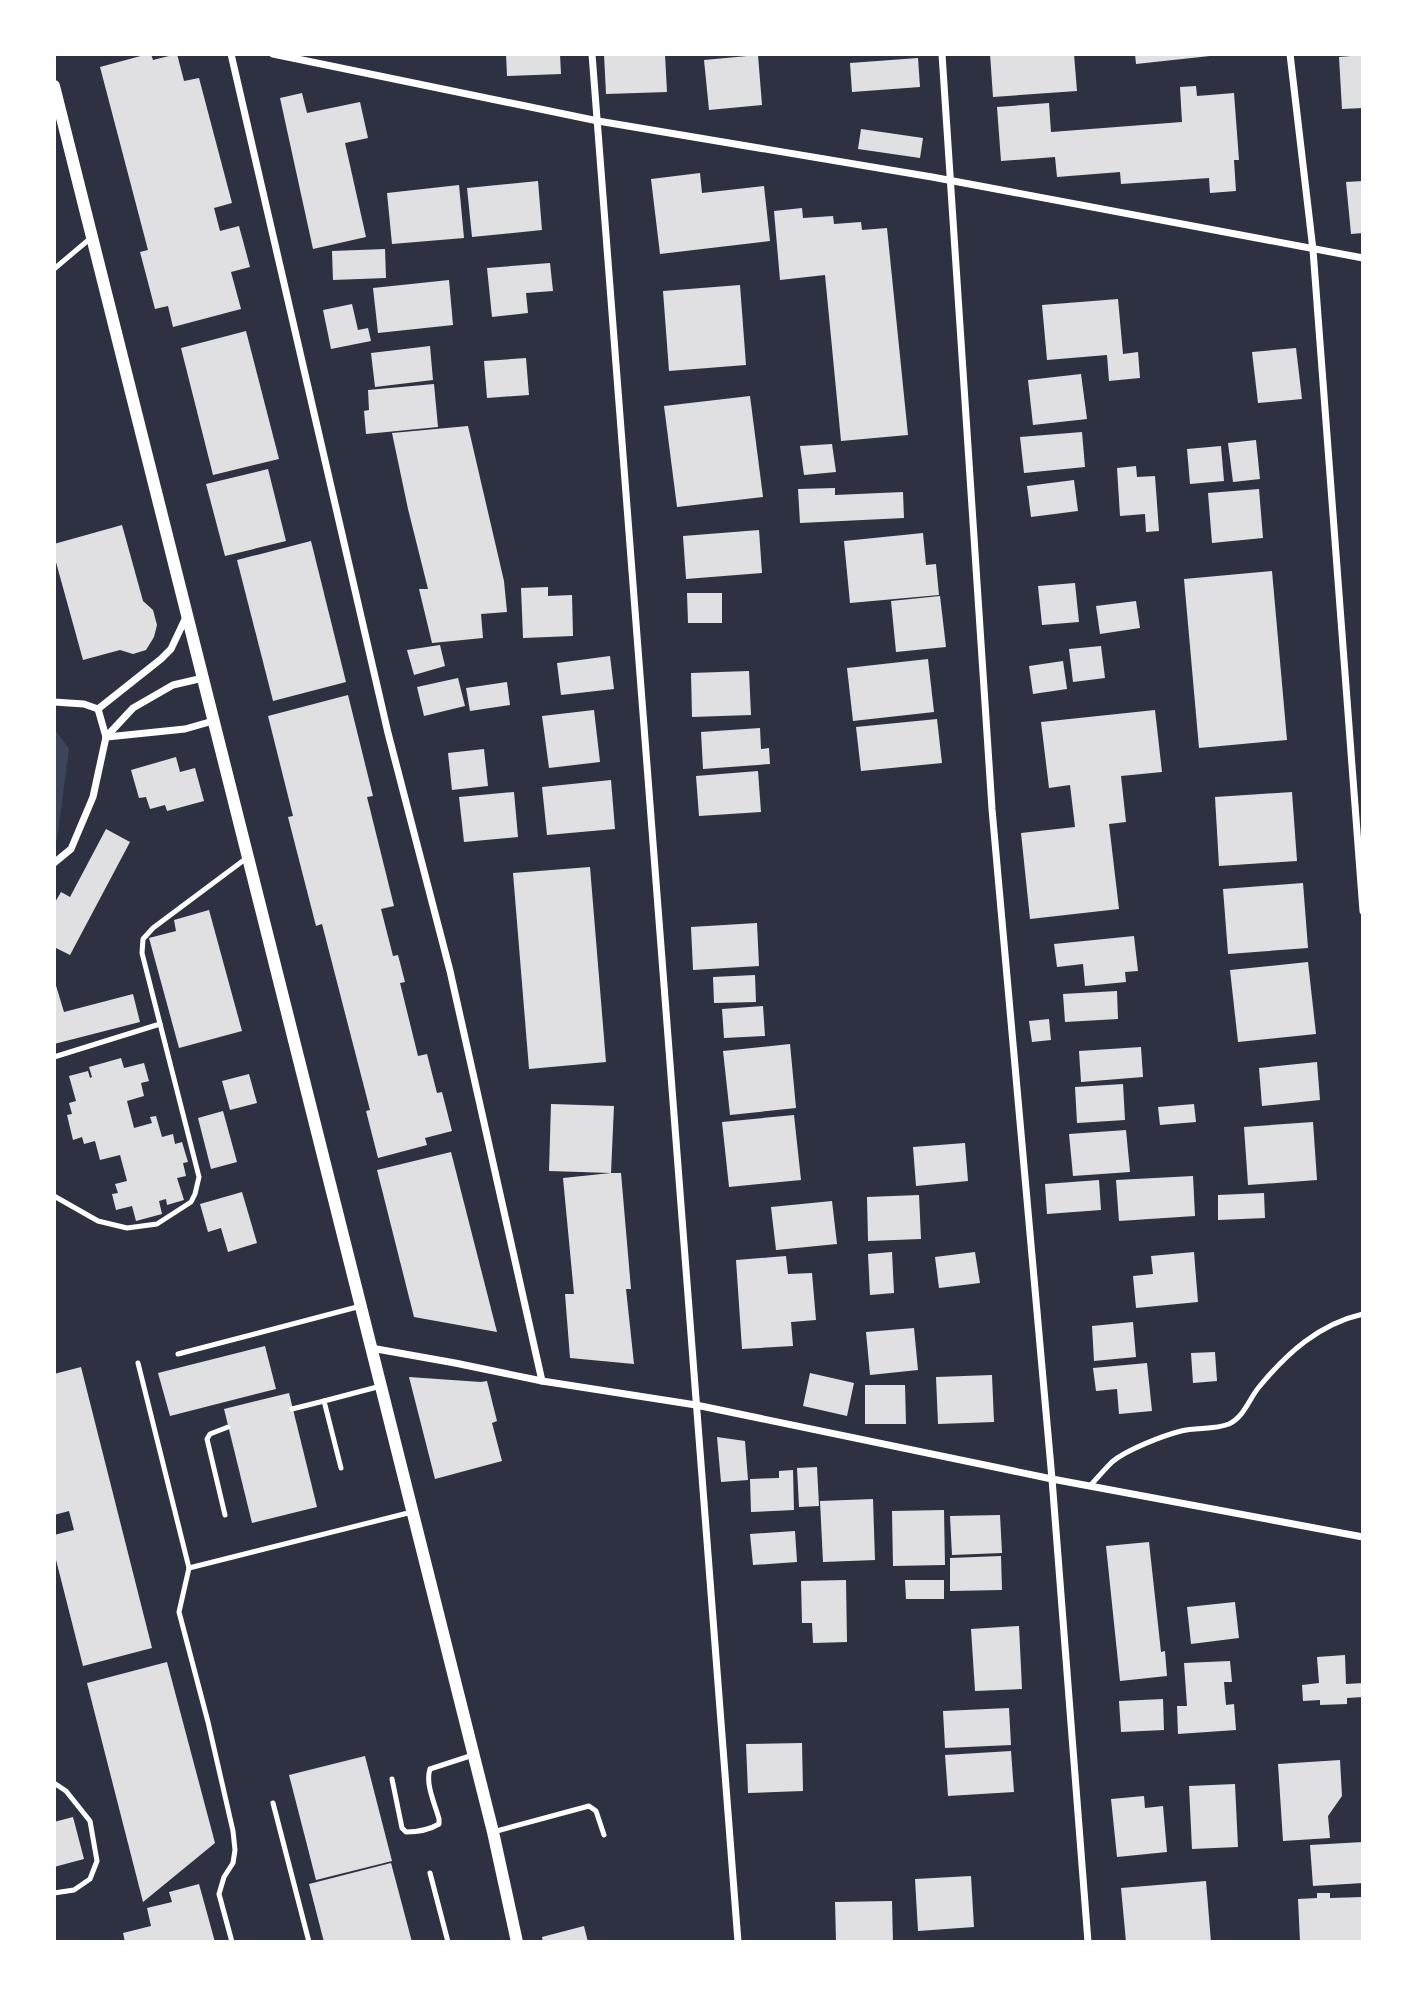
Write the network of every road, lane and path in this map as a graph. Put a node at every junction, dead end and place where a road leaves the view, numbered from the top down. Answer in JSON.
{"nodes":[{"id":1,"x":231,"y":54,"type":"edge"},
{"id":2,"x":273,"y":54,"type":"edge"},
{"id":3,"x":592,"y":54,"type":"edge"},
{"id":4,"x":942,"y":54,"type":"edge"},
{"id":5,"x":1290,"y":54,"type":"edge"},
{"id":6,"x":54,"y":86,"type":"edge"},
{"id":7,"x":598,"y":121,"type":"junction"},
{"id":8,"x":950,"y":181,"type":"junction"},
{"id":9,"x":92,"y":237,"type":"junction"},
{"id":10,"x":1313,"y":250,"type":"junction"},
{"id":11,"x":1363,"y":258,"type":"edge"},
{"id":12,"x":54,"y":269,"type":"edge"},
{"id":13,"x":187,"y":615,"type":"junction"},
{"id":14,"x":203,"y":678,"type":"junction"},
{"id":15,"x":54,"y":702,"type":"edge"},
{"id":16,"x":98,"y":709,"type":"junction"},
{"id":17,"x":214,"y":721,"type":"junction"},
{"id":18,"x":106,"y":737,"type":"junction"},
{"id":19,"x":248,"y":857,"type":"junction"},
{"id":20,"x":54,"y":863,"type":"edge"},
{"id":21,"x":1363,"y":911,"type":"edge"},
{"id":22,"x":160,"y":1024,"type":"junction"},
{"id":23,"x":54,"y":1056,"type":"edge"},
{"id":24,"x":54,"y":1196,"type":"edge"},
{"id":25,"x":361,"y":1306,"type":"junction"},
{"id":26,"x":1363,"y":1314,"type":"edge"},
{"id":27,"x":371,"y":1348,"type":"junction"},
{"id":28,"x":177,"y":1354,"type":"dead end"},
{"id":29,"x":138,"y":1363,"type":"dead end"},
{"id":30,"x":542,"y":1381,"type":"junction"},
{"id":31,"x":381,"y":1386,"type":"junction"},
{"id":32,"x":324,"y":1401,"type":"junction"},
{"id":33,"x":696,"y":1405,"type":"junction"},
{"id":34,"x":292,"y":1409,"type":"dead end"},
{"id":35,"x":228,"y":1427,"type":"dead end"},
{"id":36,"x":341,"y":1468,"type":"dead end"},
{"id":37,"x":1052,"y":1479,"type":"junction"},
{"id":38,"x":1090,"y":1486,"type":"junction"},
{"id":39,"x":412,"y":1512,"type":"junction"},
{"id":40,"x":225,"y":1515,"type":"dead end"},
{"id":41,"x":1363,"y":1537,"type":"edge"},
{"id":42,"x":190,"y":1568,"type":"junction"},
{"id":43,"x":473,"y":1755,"type":"junction"},
{"id":44,"x":392,"y":1779,"type":"dead end"},
{"id":45,"x":54,"y":1783,"type":"edge"},
{"id":46,"x":273,"y":1803,"type":"dead end"},
{"id":47,"x":493,"y":1832,"type":"junction"},
{"id":48,"x":604,"y":1835,"type":"dead end"},
{"id":49,"x":430,"y":1873,"type":"dead end"},
{"id":50,"x":54,"y":1893,"type":"edge"},
{"id":51,"x":232,"y":1942,"type":"edge"},
{"id":52,"x":309,"y":1942,"type":"edge"},
{"id":53,"x":448,"y":1942,"type":"edge"},
{"id":54,"x":517,"y":1942,"type":"edge"},
{"id":55,"x":738,"y":1942,"type":"edge"},
{"id":56,"x":1088,"y":1942,"type":"edge"}],
"edges":[{"from":1,"to":30,"type":"street"},
{"from":2,"to":7,"type":"street"},
{"from":3,"to":7,"type":"street"},
{"from":4,"to":8,"type":"street"},
{"from":5,"to":10,"type":"street"},
{"from":6,"to":9,"type":"street"},
{"from":7,"to":8,"type":"street"},
{"from":7,"to":33,"type":"street"},
{"from":8,"to":10,"type":"street"},
{"from":8,"to":37,"type":"street"},
{"from":9,"to":12,"type":"lane"},
{"from":9,"to":13,"type":"street"},
{"from":10,"to":11,"type":"street"},
{"from":10,"to":21,"type":"street"},
{"from":13,"to":14,"type":"street"},
{"from":13,"to":16,"type":"street"},
{"from":14,"to":17,"type":"street"},
{"from":14,"to":18,"type":"street"},
{"from":15,"to":16,"type":"street"},
{"from":16,"to":18,"type":"street"},
{"from":17,"to":18,"type":"street"},
{"from":17,"to":19,"type":"street"},
{"from":18,"to":20,"type":"street"},
{"from":19,"to":22,"type":"lane"},
{"from":19,"to":25,"type":"street"},
{"from":22,"to":23,"type":"lane"},
{"from":22,"to":24,"type":"lane"},
{"from":25,"to":27,"type":"street"},
{"from":25,"to":28,"type":"lane"},
{"from":26,"to":38,"type":"lane"},
{"from":27,"to":30,"type":"street"},
{"from":27,"to":31,"type":"street"},
{"from":29,"to":42,"type":"lane"},
{"from":30,"to":33,"type":"street"},
{"from":31,"to":32,"type":"lane"},
{"from":31,"to":39,"type":"street"},
{"from":32,"to":34,"type":"lane"},
{"from":32,"to":36,"type":"lane"},
{"from":33,"to":37,"type":"street"},
{"from":33,"to":55,"type":"street"},
{"from":35,"to":40,"type":"lane"},
{"from":37,"to":38,"type":"street"},
{"from":37,"to":56,"type":"street"},
{"from":38,"to":41,"type":"street"},
{"from":39,"to":42,"type":"lane"},
{"from":39,"to":43,"type":"street"},
{"from":42,"to":51,"type":"lane"},
{"from":43,"to":44,"type":"lane"},
{"from":43,"to":47,"type":"street"},
{"from":45,"to":50,"type":"lane"},
{"from":46,"to":52,"type":"lane"},
{"from":47,"to":48,"type":"lane"},
{"from":47,"to":54,"type":"street"},
{"from":49,"to":53,"type":"lane"}]}
